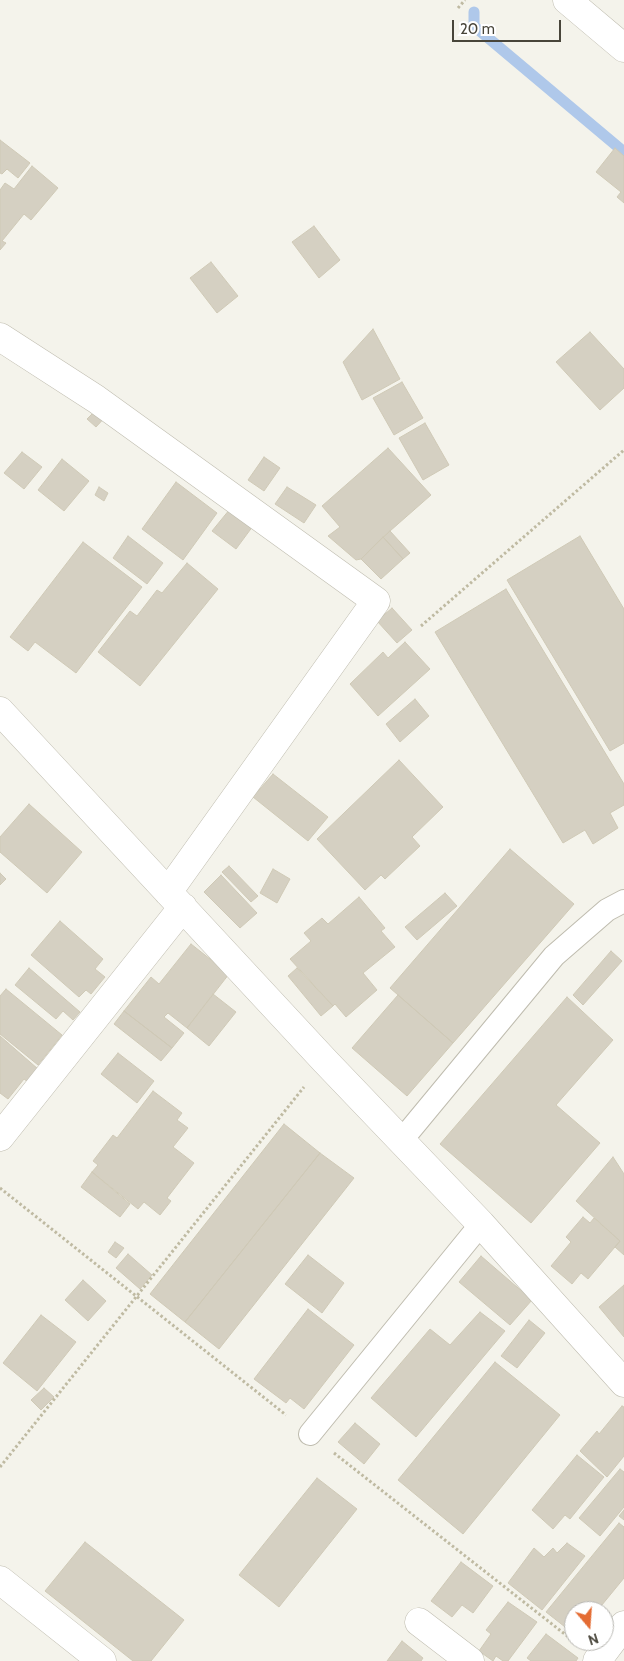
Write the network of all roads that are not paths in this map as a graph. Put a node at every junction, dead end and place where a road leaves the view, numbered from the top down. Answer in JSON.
{"nodes":[{"id":1,"x":567,"y":0,"type":"edge"},
{"id":2,"x":624,"y":48,"type":"edge"},
{"id":3,"x":0,"y":337,"type":"edge"},
{"id":4,"x":0,"y":711,"type":"edge"},
{"id":5,"x":176,"y":900,"type":"junction"},
{"id":6,"x":624,"y":901,"type":"edge"},
{"id":7,"x":0,"y":1137,"type":"edge"},
{"id":8,"x":401,"y":1141,"type":"junction"},
{"id":9,"x":481,"y":1224,"type":"junction"},
{"id":10,"x":624,"y":1383,"type":"edge"},
{"id":11,"x":310,"y":1434,"type":"dead end"},
{"id":12,"x":0,"y":1580,"type":"edge"},
{"id":13,"x":419,"y":1622,"type":"dead end"},
{"id":14,"x":624,"y":1625,"type":"edge"},
{"id":15,"x":102,"y":1661,"type":"edge"},
{"id":16,"x":470,"y":1661,"type":"edge"},
{"id":17,"x":597,"y":1661,"type":"edge"}],
"edges":[{"from":1,"to":2,"type":"street"},
{"from":3,"to":5,"type":"street"},
{"from":4,"to":5,"type":"street"},
{"from":5,"to":7,"type":"street"},
{"from":5,"to":8,"type":"street"},
{"from":6,"to":8,"type":"lane"},
{"from":8,"to":9,"type":"street"},
{"from":9,"to":10,"type":"street"},
{"from":9,"to":11,"type":"lane"},
{"from":12,"to":15,"type":"street"},
{"from":13,"to":16,"type":"street"},
{"from":14,"to":17,"type":"street"}]}
